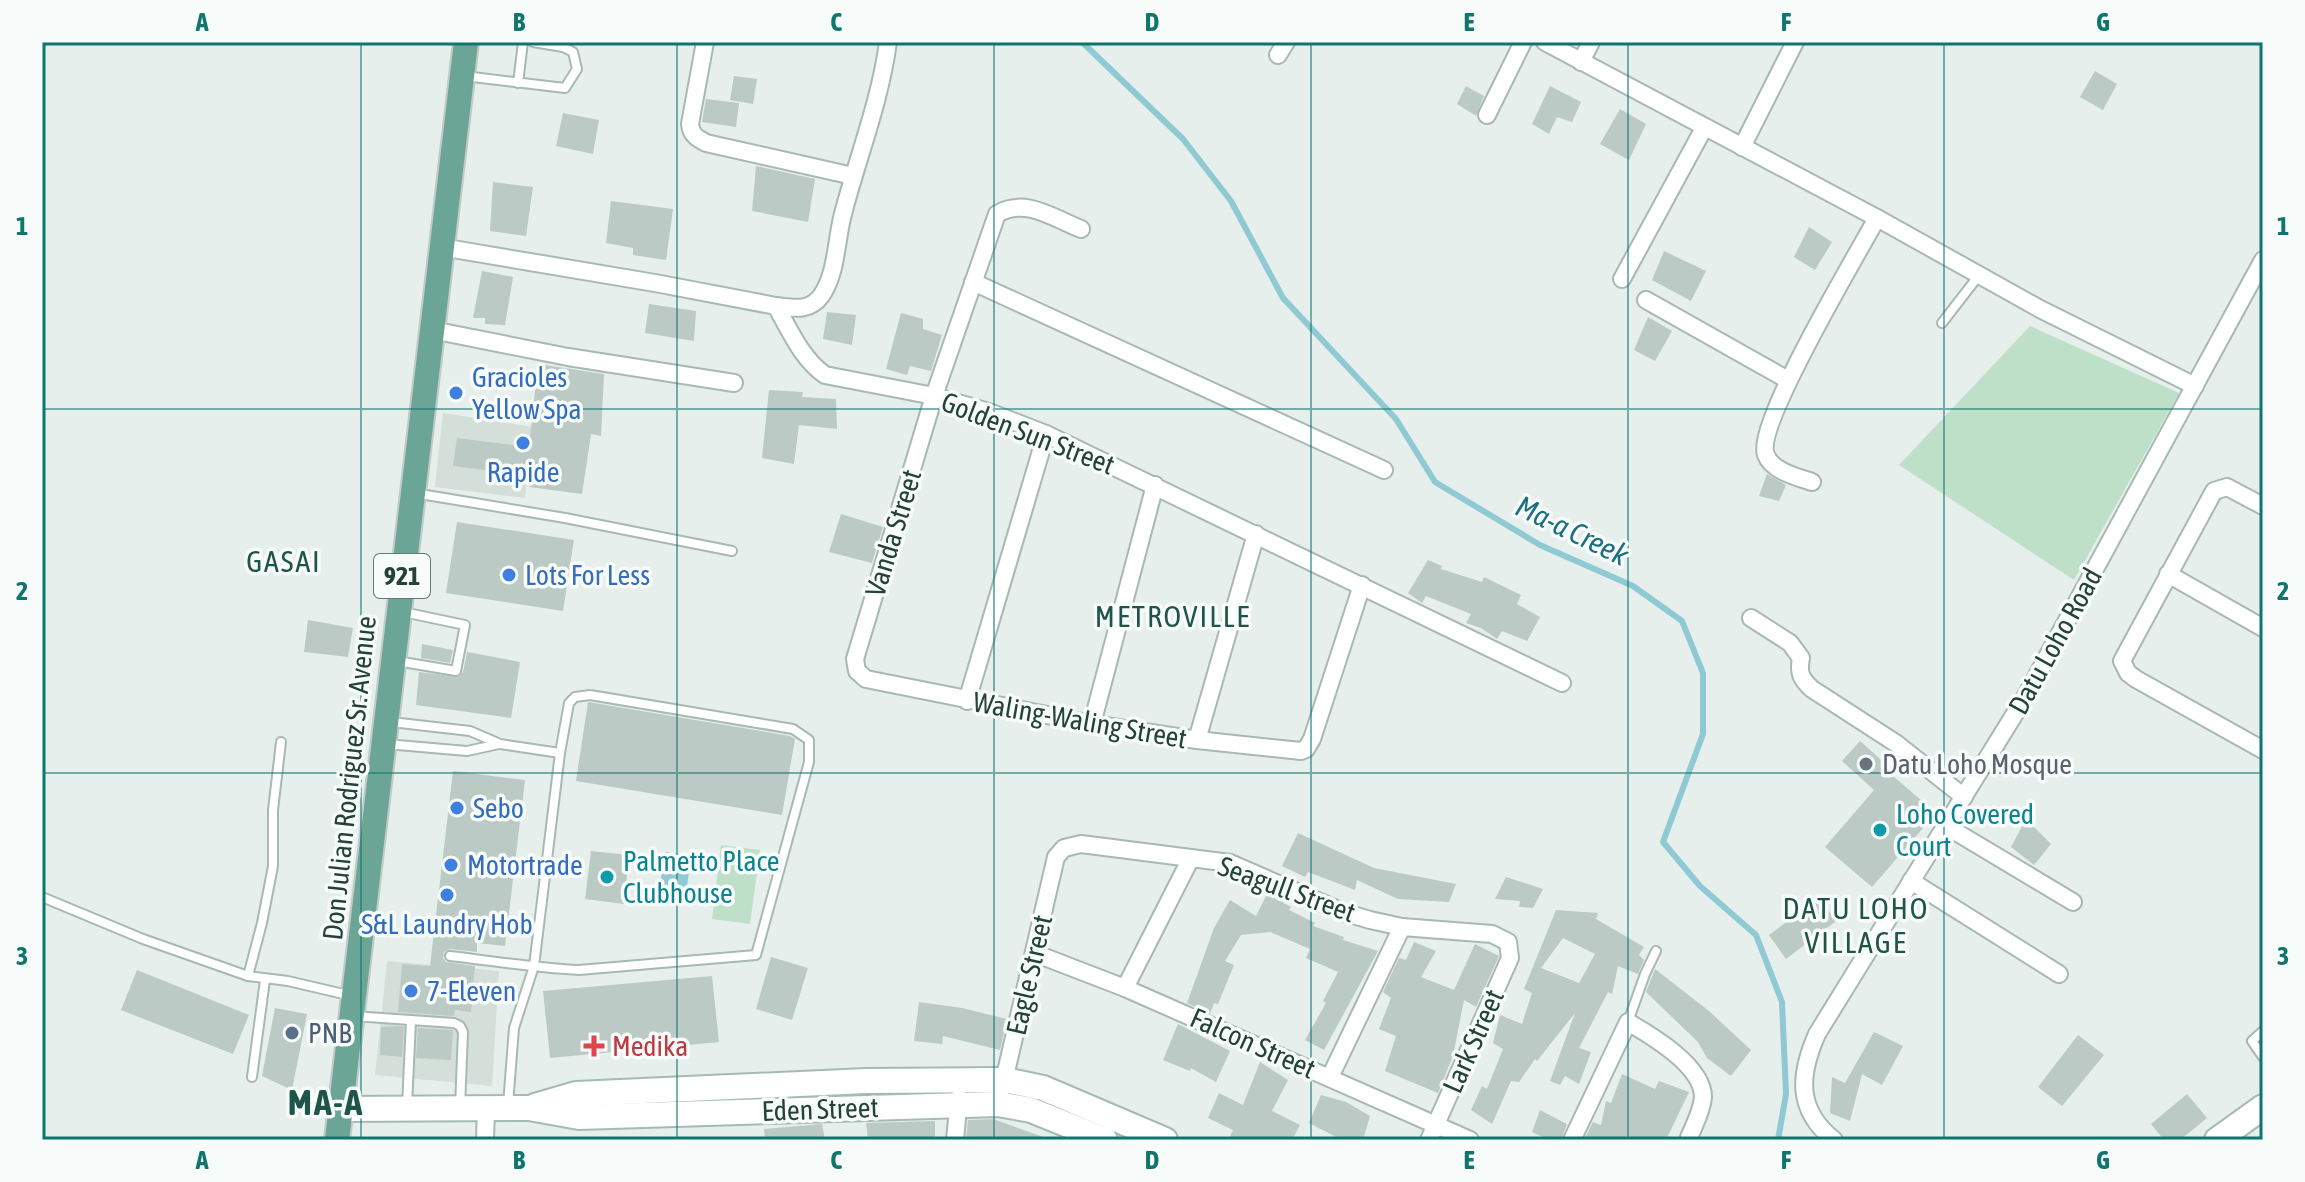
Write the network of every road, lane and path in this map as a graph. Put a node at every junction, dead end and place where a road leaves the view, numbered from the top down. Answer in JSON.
{"nodes":[{"id":1,"x":466,"y":42,"type":"edge"},
{"id":2,"x":523,"y":42,"type":"edge"},
{"id":3,"x":533,"y":42,"type":"edge"},
{"id":4,"x":705,"y":42,"type":"edge"},
{"id":5,"x":888,"y":42,"type":"edge"},
{"id":6,"x":1523,"y":42,"type":"edge"},
{"id":7,"x":1545,"y":42,"type":"edge"},
{"id":8,"x":1591,"y":42,"type":"edge"},
{"id":9,"x":1795,"y":42,"type":"edge"},
{"id":10,"x":1581,"y":62,"type":"junction"},
{"id":11,"x":462,"y":75,"type":"junction"},
{"id":12,"x":518,"y":83,"type":"junction"},
{"id":13,"x":1487,"y":115,"type":"dead end"},
{"id":14,"x":1704,"y":128,"type":"junction"},
{"id":15,"x":1742,"y":147,"type":"junction"},
{"id":16,"x":853,"y":176,"type":"junction"},
{"id":17,"x":1877,"y":218,"type":"junction"},
{"id":18,"x":1081,"y":229,"type":"dead end"},
{"id":19,"x":441,"y":247,"type":"junction"},
{"id":20,"x":2263,"y":260,"type":"edge"},
{"id":21,"x":1980,"y":274,"type":"junction"},
{"id":22,"x":1622,"y":279,"type":"dead end"},
{"id":23,"x":973,"y":282,"type":"junction"},
{"id":24,"x":1646,"y":300,"type":"dead end"},
{"id":25,"x":776,"y":306,"type":"junction"},
{"id":26,"x":1942,"y":323,"type":"dead end"},
{"id":27,"x":432,"y":330,"type":"junction"},
{"id":28,"x":1788,"y":380,"type":"junction"},
{"id":29,"x":734,"y":383,"type":"dead end"},
{"id":30,"x":2195,"y":386,"type":"junction"},
{"id":31,"x":934,"y":396,"type":"junction"},
{"id":32,"x":1046,"y":434,"type":"junction"},
{"id":33,"x":1384,"y":470,"type":"dead end"},
{"id":34,"x":1812,"y":482,"type":"dead end"},
{"id":35,"x":1155,"y":485,"type":"junction"},
{"id":36,"x":412,"y":493,"type":"junction"},
{"id":37,"x":2263,"y":506,"type":"edge"},
{"id":38,"x":1256,"y":534,"type":"junction"},
{"id":39,"x":732,"y":551,"type":"dead end"},
{"id":40,"x":2168,"y":574,"type":"junction"},
{"id":41,"x":1362,"y":585,"type":"junction"},
{"id":42,"x":398,"y":611,"type":"junction"},
{"id":43,"x":1751,"y":618,"type":"dead end"},
{"id":44,"x":2263,"y":628,"type":"edge"},
{"id":45,"x":393,"y":660,"type":"junction"},
{"id":46,"x":857,"y":671,"type":"joint"},
{"id":47,"x":1562,"y":683,"type":"dead end"},
{"id":48,"x":967,"y":701,"type":"junction"},
{"id":49,"x":1092,"y":724,"type":"junction"},
{"id":50,"x":385,"y":732,"type":"junction"},
{"id":51,"x":1197,"y":740,"type":"junction"},
{"id":52,"x":281,"y":742,"type":"dead end"},
{"id":53,"x":500,"y":744,"type":"junction"},
{"id":54,"x":2263,"y":750,"type":"edge"},
{"id":55,"x":560,"y":753,"type":"junction"},
{"id":56,"x":1964,"y":797,"type":"junction"},
{"id":57,"x":1946,"y":826,"type":"junction"},
{"id":58,"x":1064,"y":848,"type":"joint"},
{"id":59,"x":1191,"y":858,"type":"junction"},
{"id":60,"x":1911,"y":881,"type":"junction"},
{"id":61,"x":42,"y":897,"type":"edge"},
{"id":62,"x":2073,"y":902,"type":"dead end"},
{"id":63,"x":1402,"y":927,"type":"junction"},
{"id":64,"x":1508,"y":942,"type":"joint"},
{"id":65,"x":1656,"y":951,"type":"dead end"},
{"id":66,"x":1034,"y":953,"type":"junction"},
{"id":67,"x":450,"y":956,"type":"dead end"},
{"id":68,"x":534,"y":966,"type":"junction"},
{"id":69,"x":2059,"y":974,"type":"dead end"},
{"id":70,"x":248,"y":976,"type":"junction"},
{"id":71,"x":265,"y":980,"type":"junction"},
{"id":72,"x":1125,"y":988,"type":"junction"},
{"id":73,"x":354,"y":1006,"type":"junction"},
{"id":74,"x":411,"y":1020,"type":"junction"},
{"id":75,"x":1628,"y":1022,"type":"junction"},
{"id":76,"x":2263,"y":1031,"type":"edge"},
{"id":77,"x":2263,"y":1057,"type":"edge"},
{"id":78,"x":252,"y":1077,"type":"dead end"},
{"id":79,"x":1330,"y":1077,"type":"junction"},
{"id":80,"x":959,"y":1092,"type":"junction"},
{"id":81,"x":1001,"y":1092,"type":"junction"},
{"id":82,"x":2263,"y":1107,"type":"edge"},
{"id":83,"x":460,"y":1108,"type":"junction"},
{"id":84,"x":508,"y":1108,"type":"junction"},
{"id":85,"x":341,"y":1109,"type":"junction"},
{"id":86,"x":407,"y":1109,"type":"junction"},
{"id":87,"x":1432,"y":1132,"type":"edge"},
{"id":88,"x":337,"y":1140,"type":"edge"},
{"id":89,"x":485,"y":1140,"type":"edge"},
{"id":90,"x":955,"y":1140,"type":"edge"},
{"id":91,"x":1105,"y":1140,"type":"edge"},
{"id":92,"x":1165,"y":1140,"type":"edge"},
{"id":93,"x":1470,"y":1140,"type":"edge"},
{"id":94,"x":1572,"y":1140,"type":"edge"},
{"id":95,"x":1688,"y":1140,"type":"edge"},
{"id":96,"x":1834,"y":1140,"type":"edge"},
{"id":97,"x":2217,"y":1140,"type":"edge"}],
"edges":[{"from":1,"to":11,"type":"main road","name":"Don Julian Rodriguez Sr. Avenue","number":"921"},
{"from":2,"to":12,"type":"lane"},
{"from":3,"to":12,"type":"lane"},
{"from":4,"to":16,"type":"street"},
{"from":5,"to":16,"type":"street"},
{"from":6,"to":13,"type":"street"},
{"from":7,"to":10,"type":"street"},
{"from":8,"to":10,"type":"street"},
{"from":9,"to":15,"type":"street"},
{"from":10,"to":14,"type":"street"},
{"from":11,"to":12,"type":"lane"},
{"from":11,"to":19,"type":"main road","name":"Don Julian Rodriguez Sr. Avenue","number":"921"},
{"from":14,"to":15,"type":"street"},
{"from":14,"to":22,"type":"street"},
{"from":15,"to":17,"type":"street"},
{"from":16,"to":25,"type":"street"},
{"from":17,"to":21,"type":"street"},
{"from":17,"to":28,"type":"street"},
{"from":18,"to":23,"type":"street","name":"Vanda Street"},
{"from":19,"to":25,"type":"street"},
{"from":19,"to":27,"type":"main road","name":"Don Julian Rodriguez Sr. Avenue","number":"921"},
{"from":20,"to":30,"type":"street","name":"Datu Loho Road"},
{"from":21,"to":26,"type":"lane"},
{"from":21,"to":30,"type":"street"},
{"from":23,"to":31,"type":"street","name":"Vanda Street"},
{"from":23,"to":33,"type":"street"},
{"from":24,"to":28,"type":"street"},
{"from":25,"to":31,"type":"street","name":"Golden Sun Street"},
{"from":27,"to":29,"type":"street"},
{"from":27,"to":36,"type":"main road","name":"Don Julian Rodriguez Sr. Avenue","number":"921"},
{"from":28,"to":34,"type":"street"},
{"from":30,"to":56,"type":"street","name":"Datu Loho Road"},
{"from":31,"to":32,"type":"street","name":"Golden Sun Street"},
{"from":31,"to":46,"type":"street","name":"Vanda Street"},
{"from":32,"to":35,"type":"street","name":"Golden Sun Street"},
{"from":32,"to":48,"type":"street"},
{"from":35,"to":38,"type":"street","name":"Golden Sun Street"},
{"from":35,"to":49,"type":"street"},
{"from":36,"to":39,"type":"lane"},
{"from":36,"to":42,"type":"main road","name":"Don Julian Rodriguez Sr. Avenue","number":"921"},
{"from":37,"to":40,"type":"street"},
{"from":38,"to":41,"type":"street","name":"Golden Sun Street"},
{"from":38,"to":51,"type":"street"},
{"from":40,"to":44,"type":"street"},
{"from":40,"to":54,"type":"street"},
{"from":41,"to":47,"type":"street","name":"Golden Sun Street"},
{"from":41,"to":51,"type":"street","name":"Waling-Waling Street"},
{"from":42,"to":45,"type":"main road","name":"Don Julian Rodriguez Sr. Avenue","number":"921"},
{"from":42,"to":45,"type":"lane"},
{"from":43,"to":56,"type":"street"},
{"from":45,"to":50,"type":"main road","name":"Don Julian Rodriguez Sr. Avenue","number":"921"},
{"from":46,"to":48,"type":"street","name":"Waling-Waling Street"},
{"from":48,"to":49,"type":"street","name":"Waling-Waling Street"},
{"from":49,"to":51,"type":"street","name":"Waling-Waling Street"},
{"from":50,"to":53,"type":"lane"},
{"from":50,"to":53,"type":"lane"},
{"from":50,"to":73,"type":"main road","name":"Don Julian Rodriguez Sr. Avenue","number":"921"},
{"from":52,"to":70,"type":"lane"},
{"from":53,"to":55,"type":"lane"},
{"from":55,"to":68,"type":"lane"},
{"from":55,"to":68,"type":"lane"},
{"from":56,"to":57,"type":"street","name":"Datu Loho Road"},
{"from":57,"to":60,"type":"street","name":"Datu Loho Road"},
{"from":57,"to":62,"type":"street"},
{"from":58,"to":59,"type":"street","name":"Seagull Street"},
{"from":58,"to":66,"type":"street","name":"Eagle Street"},
{"from":59,"to":63,"type":"street","name":"Seagull Street"},
{"from":59,"to":72,"type":"street"},
{"from":60,"to":69,"type":"street"},
{"from":60,"to":96,"type":"street","name":"Datu Loho Road"},
{"from":61,"to":70,"type":"lane"},
{"from":63,"to":64,"type":"street","name":"Seagull Street"},
{"from":63,"to":79,"type":"street"},
{"from":64,"to":87,"type":"street","name":"Lark Street"},
{"from":65,"to":75,"type":"lane"},
{"from":66,"to":72,"type":"street","name":"Falcon Street"},
{"from":66,"to":81,"type":"street","name":"Eagle Street"},
{"from":67,"to":68,"type":"lane"},
{"from":68,"to":84,"type":"lane"},
{"from":70,"to":71,"type":"lane"},
{"from":71,"to":73,"type":"lane"},
{"from":71,"to":78,"type":"lane"},
{"from":72,"to":79,"type":"street","name":"Falcon Street"},
{"from":73,"to":74,"type":"lane"},
{"from":73,"to":85,"type":"main road","name":"Don Julian Rodriguez Sr. Avenue","number":"921"},
{"from":74,"to":83,"type":"lane"},
{"from":74,"to":86,"type":"lane"},
{"from":75,"to":94,"type":"street"},
{"from":75,"to":95,"type":"street"},
{"from":76,"to":77,"type":"lane"},
{"from":79,"to":87,"type":"street","name":"Falcon Street"},
{"from":80,"to":81,"type":"main road","name":"Eden Street"},
{"from":80,"to":84,"type":"main road","name":"Eden Street"},
{"from":80,"to":90,"type":"street"},
{"from":81,"to":91,"type":"main road","name":"Eden Street"},
{"from":81,"to":92,"type":"main road"},
{"from":82,"to":97,"type":"main road"},
{"from":83,"to":84,"type":"main road","name":"Eden Street"},
{"from":83,"to":86,"type":"main road","name":"Eden Street"},
{"from":84,"to":89,"type":"street"},
{"from":85,"to":86,"type":"main road","name":"Eden Street"},
{"from":85,"to":88,"type":"main road","name":"Don Julian Rodriguez Sr. Avenue","number":"921"},
{"from":87,"to":93,"type":"street","name":"Falcon Street"}]}
